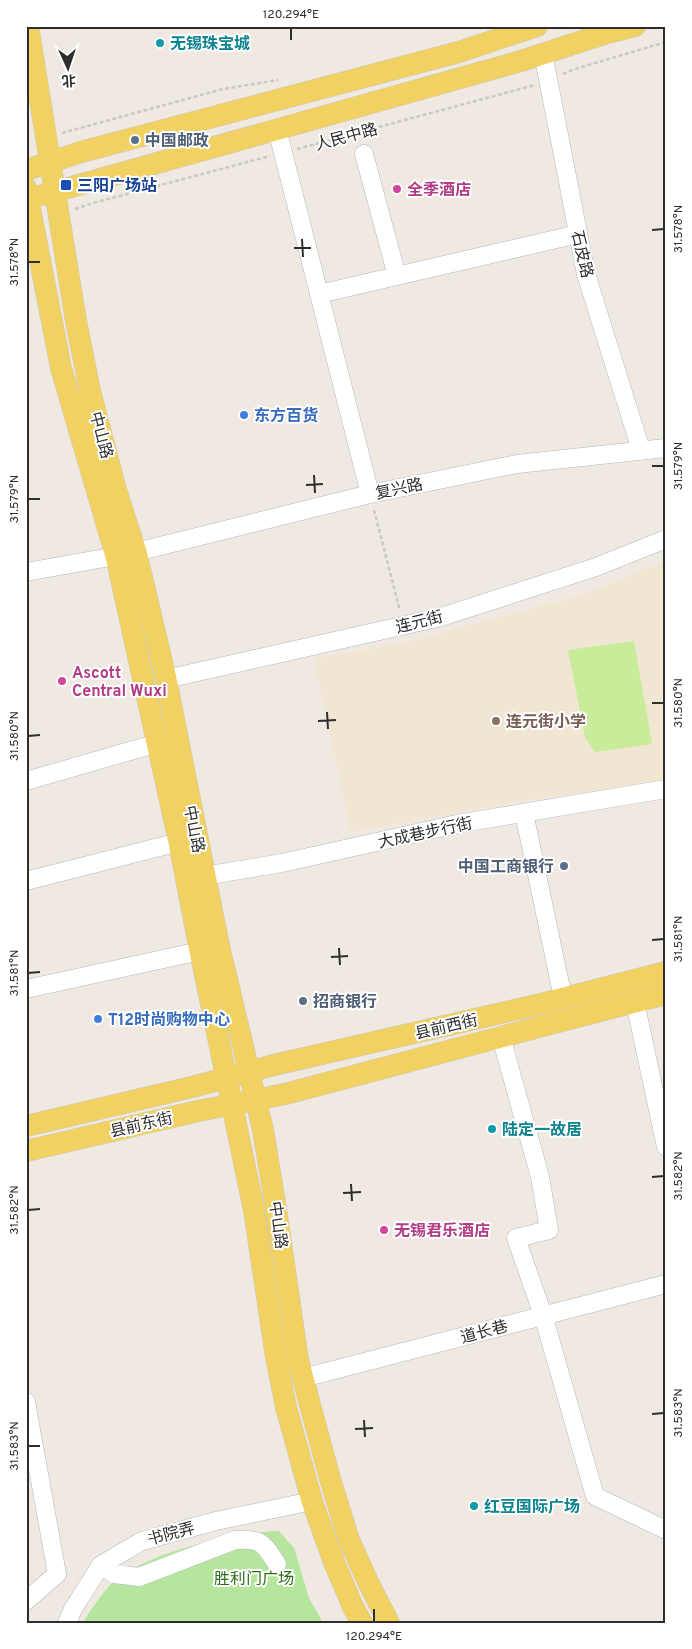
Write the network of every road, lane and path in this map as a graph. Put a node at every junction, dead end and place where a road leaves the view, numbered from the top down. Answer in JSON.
{"nodes":[{"id":1,"x":28,"y":26,"type":"edge"},
{"id":2,"x":537,"y":26,"type":"edge"},
{"id":3,"x":635,"y":26,"type":"edge"},
{"id":4,"x":666,"y":42,"type":"edge"},
{"id":5,"x":543,"y":53,"type":"junction"},
{"id":6,"x":280,"y":80,"type":"dead end"},
{"id":7,"x":548,"y":81,"type":"junction"},
{"id":8,"x":277,"y":129,"type":"junction"},
{"id":9,"x":46,"y":139,"type":"junction"},
{"id":10,"x":283,"y":153,"type":"junction"},
{"id":11,"x":364,"y":154,"type":"dead end"},
{"id":12,"x":50,"y":162,"type":"junction"},
{"id":13,"x":26,"y":170,"type":"edge"},
{"id":14,"x":56,"y":192,"type":"junction"},
{"id":15,"x":27,"y":196,"type":"edge"},
{"id":16,"x":60,"y":215,"type":"junction"},
{"id":17,"x":578,"y":234,"type":"junction"},
{"id":18,"x":397,"y":276,"type":"junction"},
{"id":19,"x":318,"y":294,"type":"junction"},
{"id":20,"x":666,"y":448,"type":"edge"},
{"id":21,"x":641,"y":450,"type":"junction"},
{"id":22,"x":370,"y":494,"type":"junction"},
{"id":23,"x":666,"y":539,"type":"edge"},
{"id":24,"x":126,"y":554,"type":"junction"},
{"id":25,"x":26,"y":572,"type":"edge"},
{"id":26,"x":404,"y":625,"type":"junction"},
{"id":27,"x":166,"y":679,"type":"junction"},
{"id":28,"x":158,"y":743,"type":"junction"},
{"id":29,"x":26,"y":781,"type":"edge"},
{"id":30,"x":666,"y":789,"type":"edge"},
{"id":31,"x":524,"y":813,"type":"junction"},
{"id":32,"x":179,"y":842,"type":"junction"},
{"id":33,"x":195,"y":878,"type":"junction"},
{"id":34,"x":26,"y":881,"type":"edge"},
{"id":35,"x":200,"y":951,"type":"junction"},
{"id":36,"x":666,"y":972,"type":"edge"},
{"id":37,"x":26,"y":990,"type":"edge"},
{"id":38,"x":666,"y":994,"type":"edge"},
{"id":39,"x":563,"y":998,"type":"junction"},
{"id":40,"x":635,"y":1002,"type":"junction"},
{"id":41,"x":501,"y":1036,"type":"junction"},
{"id":42,"x":249,"y":1072,"type":"junction"},
{"id":43,"x":226,"y":1078,"type":"junction"},
{"id":44,"x":256,"y":1100,"type":"junction"},
{"id":45,"x":232,"y":1104,"type":"junction"},
{"id":46,"x":26,"y":1126,"type":"edge"},
{"id":47,"x":666,"y":1146,"type":"edge"},
{"id":48,"x":26,"y":1151,"type":"edge"},
{"id":49,"x":666,"y":1284,"type":"edge"},
{"id":50,"x":543,"y":1315,"type":"junction"},
{"id":51,"x":303,"y":1378,"type":"junction"},
{"id":52,"x":26,"y":1402,"type":"edge"},
{"id":53,"x":312,"y":1501,"type":"junction"},
{"id":54,"x":666,"y":1530,"type":"edge"},
{"id":55,"x":278,"y":1564,"type":"dead end"},
{"id":56,"x":100,"y":1565,"type":"junction"},
{"id":57,"x":26,"y":1601,"type":"edge"},
{"id":58,"x":67,"y":1623,"type":"edge"},
{"id":59,"x":362,"y":1623,"type":"edge"},
{"id":60,"x":389,"y":1623,"type":"edge"}],
"edges":[{"from":1,"to":9,"type":"main road","name":"中山路"},
{"from":2,"to":12,"type":"main road"},
{"from":3,"to":5,"type":"main road","name":"人民中路"},
{"from":4,"to":7,"type":"path","name":"人民中路"},
{"from":5,"to":7,"type":"street","name":"石皮路"},
{"from":5,"to":8,"type":"main road","name":"人民中路"},
{"from":6,"to":9,"type":"path"},
{"from":7,"to":10,"type":"path","name":"人民中路"},
{"from":7,"to":17,"type":"street","name":"石皮路"},
{"from":8,"to":10,"type":"street"},
{"from":8,"to":14,"type":"main road","name":"人民中路"},
{"from":9,"to":12,"type":"main road","name":"中山路"},
{"from":10,"to":16,"type":"path","name":"人民中路"},
{"from":10,"to":19,"type":"street"},
{"from":11,"to":18,"type":"street"},
{"from":12,"to":13,"type":"main road"},
{"from":12,"to":14,"type":"main road","name":"中山路"},
{"from":14,"to":15,"type":"main road","name":"人民中路"},
{"from":14,"to":16,"type":"main road","name":"中山路"},
{"from":15,"to":24,"type":"main road","name":"中山路"},
{"from":16,"to":24,"type":"main road","name":"中山路"},
{"from":17,"to":18,"type":"street"},
{"from":17,"to":21,"type":"street","name":"石皮路"},
{"from":18,"to":19,"type":"street"},
{"from":19,"to":22,"type":"street"},
{"from":20,"to":21,"type":"street","name":"复兴路"},
{"from":21,"to":22,"type":"street","name":"复兴路"},
{"from":22,"to":24,"type":"street","name":"复兴路"},
{"from":22,"to":26,"type":"path"},
{"from":23,"to":26,"type":"street","name":"连元街"},
{"from":24,"to":25,"type":"street","name":"复兴路"},
{"from":24,"to":27,"type":"main road","name":"中山路"},
{"from":24,"to":28,"type":"main road","name":"中山路"},
{"from":26,"to":27,"type":"street","name":"连元街"},
{"from":27,"to":33,"type":"main road","name":"中山路"},
{"from":28,"to":29,"type":"street"},
{"from":28,"to":32,"type":"main road","name":"中山路"},
{"from":30,"to":31,"type":"street","name":"大成巷步行街"},
{"from":31,"to":33,"type":"street","name":"大成巷步行街"},
{"from":31,"to":39,"type":"street"},
{"from":32,"to":33,"type":"main road","name":"中山路"},
{"from":32,"to":34,"type":"street"},
{"from":33,"to":35,"type":"main road","name":"中山路"},
{"from":33,"to":42,"type":"main road","name":"中山路"},
{"from":35,"to":37,"type":"street"},
{"from":35,"to":43,"type":"main road","name":"中山路"},
{"from":36,"to":39,"type":"main road","name":"县前西街"},
{"from":38,"to":40,"type":"main road","name":"县前西街"},
{"from":39,"to":42,"type":"main road","name":"县前西街"},
{"from":40,"to":41,"type":"main road","name":"县前西街"},
{"from":40,"to":47,"type":"street"},
{"from":41,"to":44,"type":"main road","name":"县前西街"},
{"from":41,"to":50,"type":"street"},
{"from":42,"to":43,"type":"main road","name":"县前西街"},
{"from":42,"to":44,"type":"main road","name":"中山路"},
{"from":43,"to":45,"type":"main road","name":"中山路"},
{"from":43,"to":46,"type":"main road","name":"县前东街"},
{"from":44,"to":45,"type":"main road","name":"县前东街"},
{"from":44,"to":51,"type":"main road","name":"中山路"},
{"from":45,"to":48,"type":"main road","name":"县前东街"},
{"from":45,"to":53,"type":"main road","name":"中山路"},
{"from":49,"to":50,"type":"street","name":"道长巷"},
{"from":50,"to":51,"type":"street","name":"道长巷"},
{"from":50,"to":54,"type":"street"},
{"from":51,"to":60,"type":"main road","name":"中山路"},
{"from":52,"to":57,"type":"street"},
{"from":53,"to":56,"type":"street","name":"书院弄"},
{"from":53,"to":59,"type":"main road","name":"中山路"},
{"from":55,"to":56,"type":"street"},
{"from":56,"to":58,"type":"street","name":"书院弄"}]}
